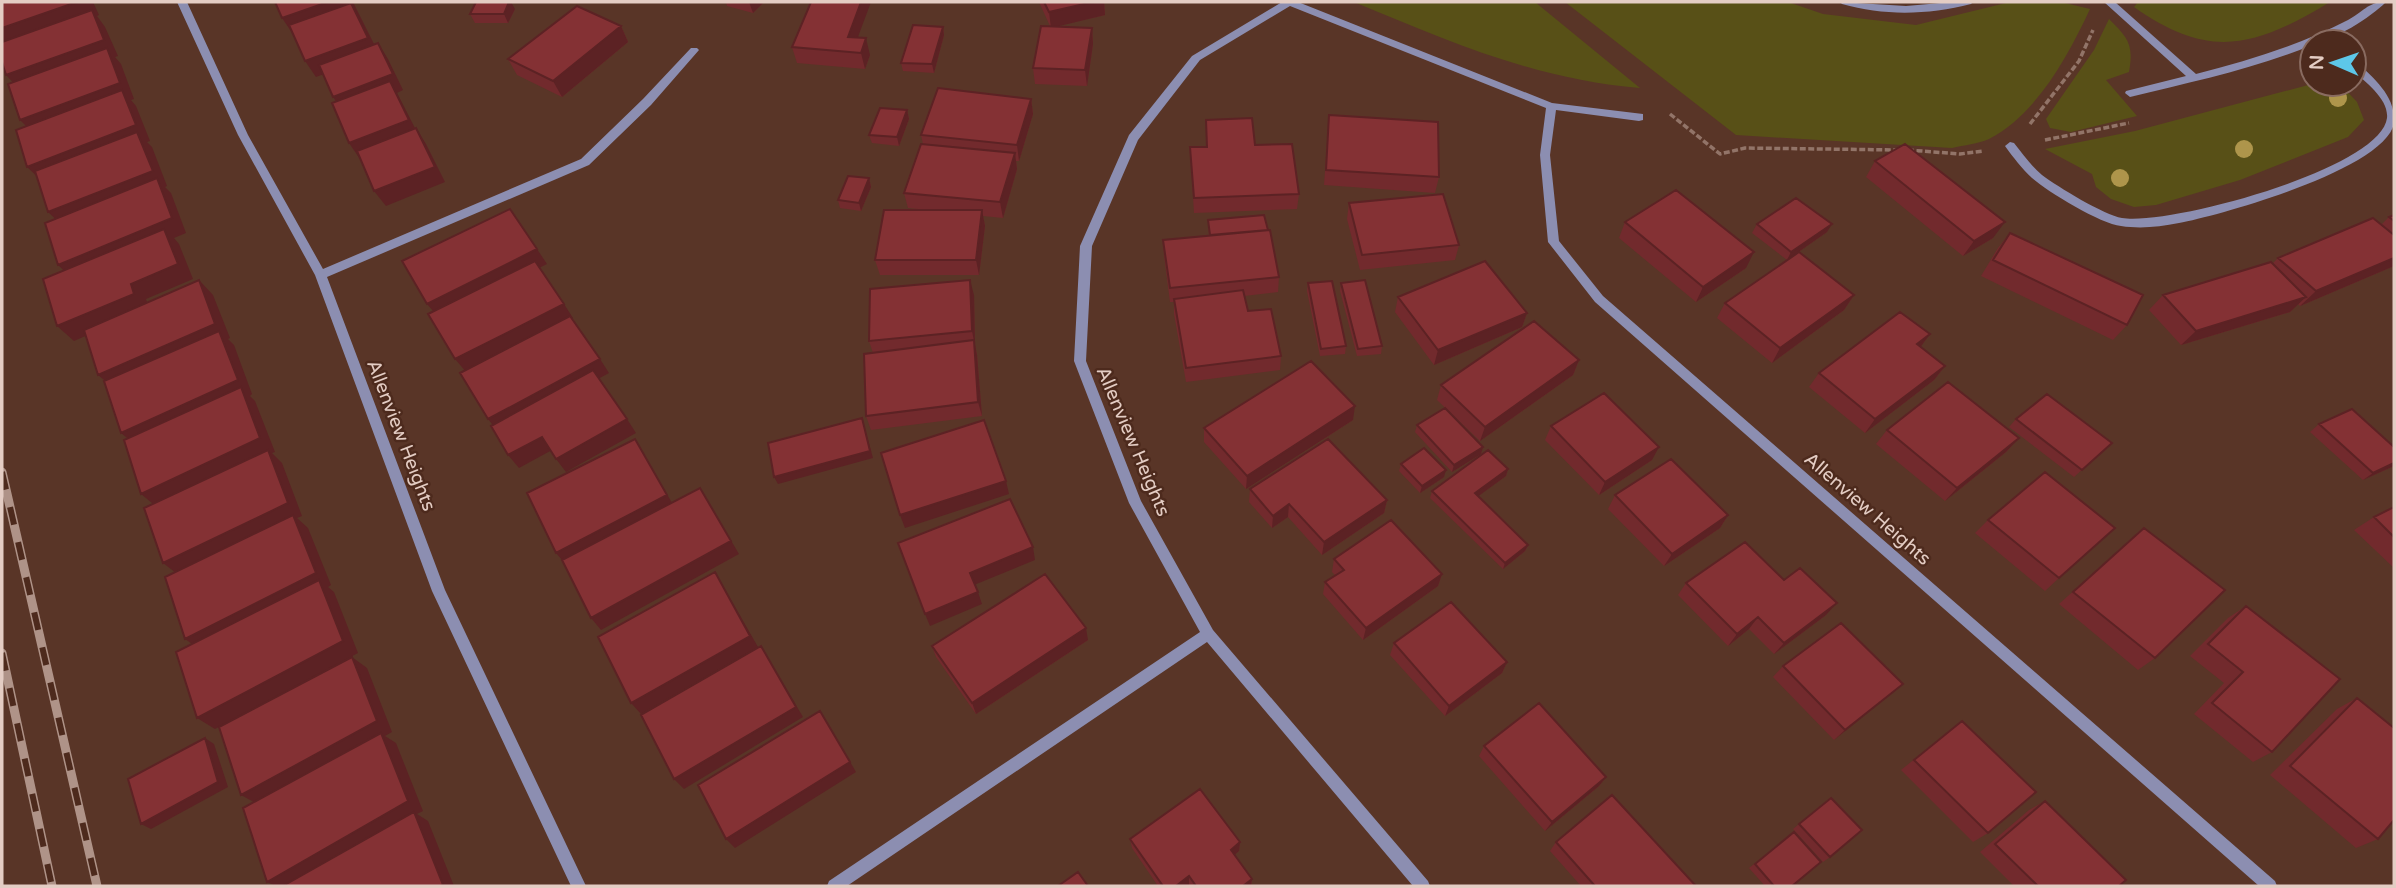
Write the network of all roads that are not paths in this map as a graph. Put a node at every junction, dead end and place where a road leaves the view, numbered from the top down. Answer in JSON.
{"nodes":[{"id":1,"x":182,"y":2,"type":"edge"},
{"id":2,"x":1290,"y":2,"type":"edge"},
{"id":3,"x":1845,"y":2,"type":"edge"},
{"id":4,"x":1968,"y":2,"type":"edge"},
{"id":5,"x":2109,"y":2,"type":"edge"},
{"id":6,"x":2381,"y":2,"type":"edge"},
{"id":7,"x":2346,"y":28,"type":"edge"},
{"id":8,"x":2298,"y":48,"type":"edge"},
{"id":9,"x":694,"y":50,"type":"dead end"},
{"id":10,"x":2194,"y":77,"type":"junction"},
{"id":11,"x":2368,"y":81,"type":"edge"},
{"id":12,"x":2130,"y":93,"type":"dead end"},
{"id":13,"x":1551,"y":106,"type":"junction"},
{"id":14,"x":1639,"y":117,"type":"road end"},
{"id":15,"x":2010,"y":146,"type":"road end"},
{"id":16,"x":321,"y":275,"type":"junction"},
{"id":17,"x":1208,"y":634,"type":"junction"},
{"id":18,"x":579,"y":886,"type":"edge"},
{"id":19,"x":834,"y":886,"type":"edge"},
{"id":20,"x":1423,"y":886,"type":"edge"},
{"id":21,"x":2270,"y":886,"type":"edge"}],
"edges":[{"from":1,"to":16,"type":"street","name":"Allenview Heights"},
{"from":2,"to":13,"type":"street"},
{"from":2,"to":17,"type":"street","name":"Allenview Heights"},
{"from":3,"to":4,"type":"street"},
{"from":5,"to":10,"type":"street"},
{"from":6,"to":7,"type":"street"},
{"from":8,"to":10,"type":"street"},
{"from":9,"to":16,"type":"street"},
{"from":10,"to":12,"type":"street"},
{"from":11,"to":15,"type":"street"},
{"from":13,"to":14,"type":"street"},
{"from":13,"to":21,"type":"street","name":"Allenview Heights"},
{"from":16,"to":18,"type":"street","name":"Allenview Heights"},
{"from":17,"to":19,"type":"street"},
{"from":17,"to":20,"type":"street","name":"Allenview Heights"}]}
